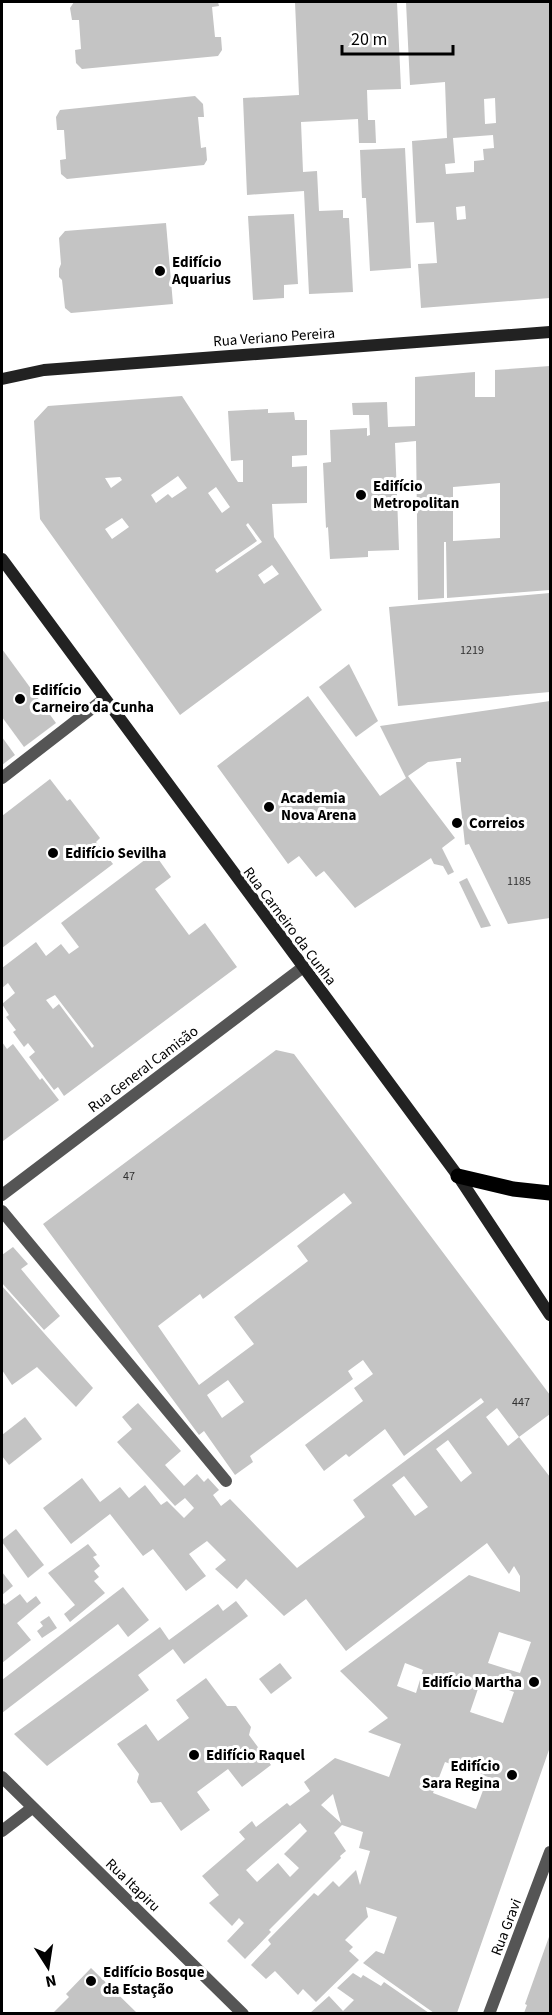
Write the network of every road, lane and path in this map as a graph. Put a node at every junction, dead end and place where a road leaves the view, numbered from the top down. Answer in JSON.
{"nodes":[{"id":1,"x":550,"y":332,"type":"edge"},
{"id":2,"x":2,"y":379,"type":"edge"},
{"id":3,"x":2,"y":559,"type":"edge"},
{"id":4,"x":104,"y":699,"type":"junction"},
{"id":5,"x":2,"y":778,"type":"edge"},
{"id":6,"x":302,"y":968,"type":"junction"},
{"id":7,"x":458,"y":1176,"type":"junction"},
{"id":8,"x":550,"y":1193,"type":"edge"},
{"id":9,"x":2,"y":1195,"type":"edge"},
{"id":10,"x":2,"y":1211,"type":"edge"},
{"id":11,"x":550,"y":1315,"type":"edge"},
{"id":12,"x":226,"y":1481,"type":"dead end"},
{"id":13,"x":2,"y":1777,"type":"edge"},
{"id":14,"x":32,"y":1808,"type":"junction"},
{"id":15,"x":2,"y":1831,"type":"edge"},
{"id":16,"x":550,"y":1852,"type":"edge"},
{"id":17,"x":243,"y":2013,"type":"edge"},
{"id":18,"x":489,"y":2013,"type":"edge"}],
"edges":[{"from":1,"to":2,"type":"street","name":"Rua Veriano Pereira"},
{"from":3,"to":4,"type":"street","name":"Rua Carneiro da Cunha"},
{"from":4,"to":5,"type":"street"},
{"from":4,"to":6,"type":"street","name":"Rua Carneiro da Cunha"},
{"from":6,"to":7,"type":"street","name":"Rua Carneiro da Cunha"},
{"from":6,"to":9,"type":"street","name":"Rua General Camisão"},
{"from":7,"to":8,"type":"main road"},
{"from":7,"to":11,"type":"street","name":"Rua Carneiro da Cunha"},
{"from":10,"to":12,"type":"street"},
{"from":13,"to":14,"type":"street","name":"Rua Itapiru"},
{"from":14,"to":15,"type":"street"},
{"from":14,"to":17,"type":"street","name":"Rua Itapiru"},
{"from":16,"to":18,"type":"street","name":"Rua Gravi"}]}
